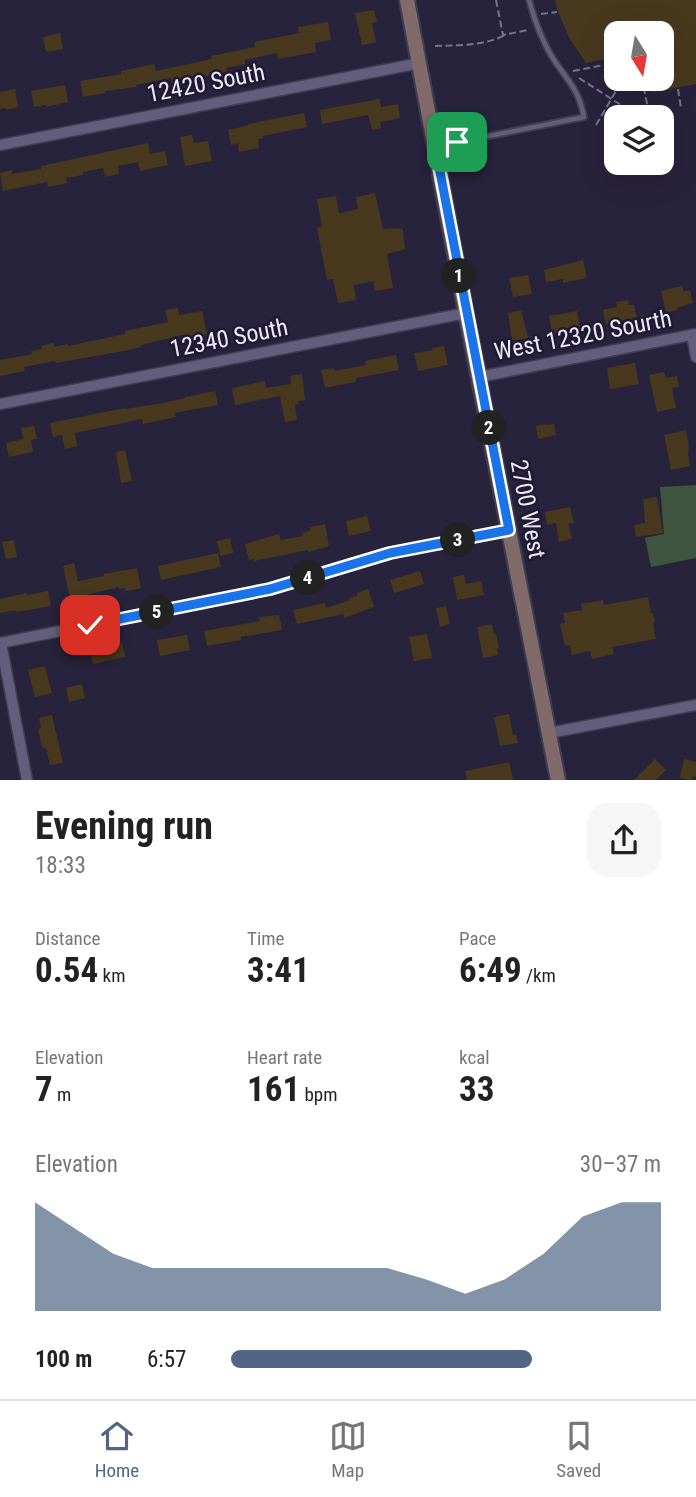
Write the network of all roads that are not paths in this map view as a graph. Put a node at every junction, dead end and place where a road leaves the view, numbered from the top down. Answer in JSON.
{"nodes":[{"id":1,"x":407,"y":0,"type":"edge"},
{"id":2,"x":529,"y":0,"type":"edge"},
{"id":3,"x":420,"y":63,"type":"junction"},
{"id":4,"x":0,"y":145,"type":"edge"},
{"id":5,"x":435,"y":146,"type":"junction"},
{"id":6,"x":466,"y":313,"type":"junction"},
{"id":7,"x":694,"y":334,"type":"edge"},
{"id":8,"x":696,"y":357,"type":"edge"},
{"id":9,"x":479,"y":377,"type":"junction"},
{"id":10,"x":0,"y":404,"type":"edge"},
{"id":11,"x":509,"y":530,"type":"junction"},
{"id":12,"x":0,"y":643,"type":"edge"},
{"id":13,"x":696,"y":705,"type":"edge"},
{"id":14,"x":549,"y":733,"type":"junction"},
{"id":15,"x":27,"y":779,"type":"edge"},
{"id":16,"x":558,"y":779,"type":"edge"}],
"edges":[{"from":1,"to":3,"type":"main road","name":"2700 West"},
{"from":2,"to":5,"type":"lane"},
{"from":3,"to":4,"type":"street","name":"12420 South"},
{"from":3,"to":5,"type":"main road","name":"2700 West"},
{"from":5,"to":6,"type":"main road","name":"2700 West"},
{"from":6,"to":9,"type":"main road","name":"2700 West"},
{"from":6,"to":10,"type":"street","name":"12340 South"},
{"from":7,"to":8,"type":"street"},
{"from":7,"to":9,"type":"street","name":"West 12320 Sourth"},
{"from":9,"to":11,"type":"main road","name":"2700 West"},
{"from":11,"to":12,"type":"street"},
{"from":11,"to":14,"type":"main road","name":"2700 West"},
{"from":12,"to":15,"type":"street"},
{"from":13,"to":14,"type":"street"},
{"from":14,"to":16,"type":"main road","name":"2700 West"}]}
